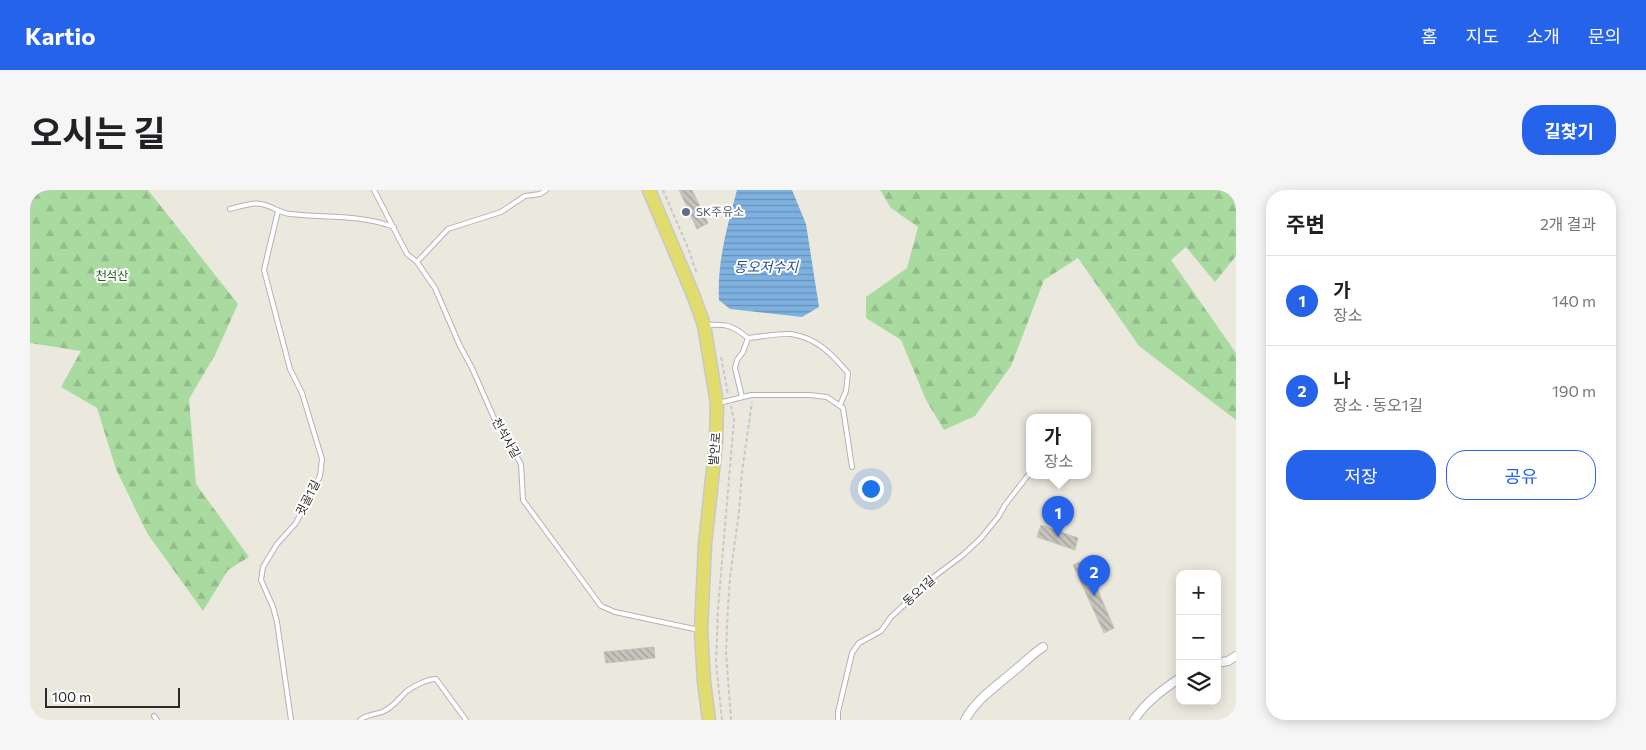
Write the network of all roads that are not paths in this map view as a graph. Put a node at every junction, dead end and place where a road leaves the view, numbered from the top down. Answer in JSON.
{"nodes":[{"id":1,"x":374,"y":190,"type":"edge"},
{"id":2,"x":546,"y":190,"type":"edge"},
{"id":3,"x":649,"y":190,"type":"edge"},
{"id":4,"x":230,"y":209,"type":"dead end"},
{"id":5,"x":278,"y":211,"type":"junction"},
{"id":6,"x":394,"y":227,"type":"junction"},
{"id":7,"x":417,"y":262,"type":"junction"},
{"id":8,"x":704,"y":325,"type":"junction"},
{"id":9,"x":748,"y":338,"type":"junction"},
{"id":10,"x":742,"y":396,"type":"junction"},
{"id":11,"x":717,"y":404,"type":"junction"},
{"id":12,"x":840,"y":405,"type":"junction"},
{"id":13,"x":852,"y":467,"type":"dead end"},
{"id":14,"x":1026,"y":478,"type":"edge"},
{"id":15,"x":701,"y":630,"type":"junction"},
{"id":16,"x":1043,"y":647,"type":"dead end"},
{"id":17,"x":1236,"y":656,"type":"edge"},
{"id":18,"x":1221,"y":662,"type":"edge"},
{"id":19,"x":1176,"y":681,"type":"edge"},
{"id":20,"x":291,"y":720,"type":"edge"},
{"id":21,"x":360,"y":720,"type":"edge"},
{"id":22,"x":466,"y":720,"type":"edge"},
{"id":23,"x":709,"y":720,"type":"edge"},
{"id":24,"x":838,"y":720,"type":"edge"},
{"id":25,"x":965,"y":720,"type":"edge"},
{"id":26,"x":1134,"y":720,"type":"edge"}],
"edges":[{"from":1,"to":6,"type":"lane","name":"천석사길"},
{"from":2,"to":7,"type":"lane"},
{"from":3,"to":8,"type":"main road","name":"발안로"},
{"from":4,"to":5,"type":"lane"},
{"from":5,"to":6,"type":"lane"},
{"from":5,"to":20,"type":"lane","name":"귓골1길"},
{"from":6,"to":7,"type":"lane","name":"천석사길"},
{"from":7,"to":15,"type":"lane","name":"천석사길"},
{"from":8,"to":9,"type":"lane"},
{"from":8,"to":11,"type":"main road","name":"발안로"},
{"from":9,"to":10,"type":"lane"},
{"from":9,"to":12,"type":"lane"},
{"from":10,"to":11,"type":"lane"},
{"from":10,"to":12,"type":"lane"},
{"from":11,"to":15,"type":"main road","name":"발안로"},
{"from":12,"to":13,"type":"lane"},
{"from":14,"to":24,"type":"lane","name":"동오1길"},
{"from":15,"to":23,"type":"main road","name":"발안로"},
{"from":16,"to":25,"type":"street"},
{"from":17,"to":18,"type":"street"},
{"from":19,"to":26,"type":"street"},
{"from":21,"to":22,"type":"lane"}]}
